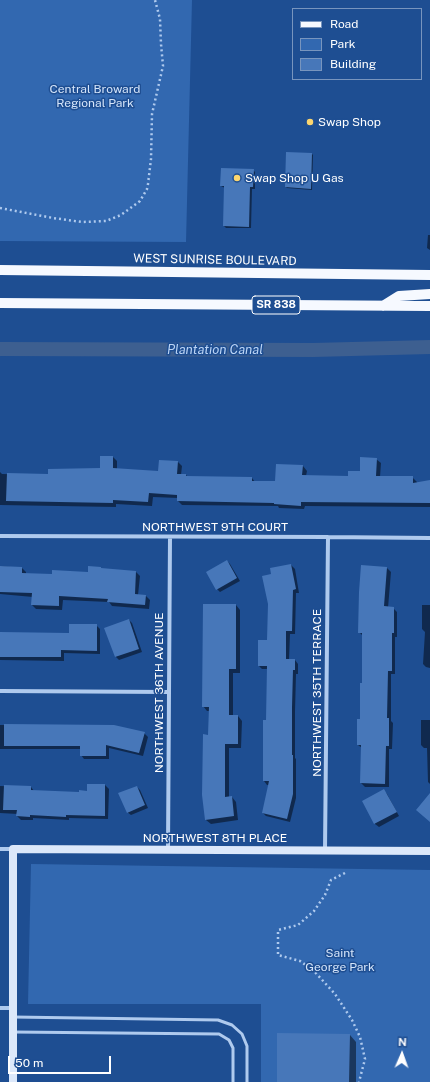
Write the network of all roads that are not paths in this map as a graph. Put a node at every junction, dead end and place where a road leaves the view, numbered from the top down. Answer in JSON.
{"nodes":[{"id":1,"x":0,"y":270,"type":"edge"},
{"id":2,"x":430,"y":275,"type":"edge"},
{"id":3,"x":430,"y":294,"type":"edge"},
{"id":4,"x":0,"y":303,"type":"edge"},
{"id":5,"x":383,"y":306,"type":"junction"},
{"id":6,"x":430,"y":306,"type":"edge"},
{"id":7,"x":0,"y":536,"type":"edge"},
{"id":8,"x":170,"y":537,"type":"junction"},
{"id":9,"x":328,"y":537,"type":"junction"},
{"id":10,"x":430,"y":538,"type":"edge"},
{"id":11,"x":0,"y":691,"type":"edge"},
{"id":12,"x":168,"y":692,"type":"junction"},
{"id":13,"x":0,"y":849,"type":"edge"},
{"id":14,"x":13,"y":849,"type":"junction"},
{"id":15,"x":168,"y":849,"type":"junction"},
{"id":16,"x":325,"y":850,"type":"junction"},
{"id":17,"x":430,"y":851,"type":"edge"},
{"id":18,"x":0,"y":1008,"type":"edge"},
{"id":19,"x":13,"y":1008,"type":"junction"},
{"id":20,"x":13,"y":1017,"type":"junction"},
{"id":21,"x":13,"y":1032,"type":"junction"},
{"id":22,"x":13,"y":1082,"type":"edge"},
{"id":23,"x":233,"y":1082,"type":"edge"},
{"id":24,"x":247,"y":1082,"type":"edge"}],
"edges":[{"from":1,"to":2,"type":"main road","name":"WEST SUNRISE BOULEVARD"},
{"from":3,"to":5,"type":"main road"},
{"from":4,"to":5,"type":"main road","number":"SR 838"},
{"from":5,"to":6,"type":"main road","number":"SR 838"},
{"from":7,"to":8,"type":"street","name":"NORTHWEST 9TH COURT"},
{"from":8,"to":9,"type":"street","name":"NORTHWEST 9TH COURT"},
{"from":8,"to":12,"type":"street","name":"NORTHWEST 36TH AVENUE"},
{"from":9,"to":10,"type":"street","name":"NORTHWEST 9TH COURT"},
{"from":9,"to":16,"type":"street","name":"NORTHWEST 35TH TERRACE"},
{"from":11,"to":12,"type":"street"},
{"from":12,"to":15,"type":"street","name":"NORTHWEST 36TH AVENUE"},
{"from":13,"to":14,"type":"street","name":"NORTHWEST 8TH PLACE"},
{"from":14,"to":15,"type":"street","name":"NORTHWEST 8TH PLACE"},
{"from":14,"to":19,"type":"street"},
{"from":15,"to":16,"type":"street","name":"NORTHWEST 8TH PLACE"},
{"from":16,"to":17,"type":"street","name":"NORTHWEST 8TH PLACE"},
{"from":18,"to":19,"type":"street"},
{"from":19,"to":20,"type":"street"},
{"from":20,"to":21,"type":"street"},
{"from":20,"to":24,"type":"lane"},
{"from":21,"to":22,"type":"street"},
{"from":21,"to":23,"type":"lane"}]}
